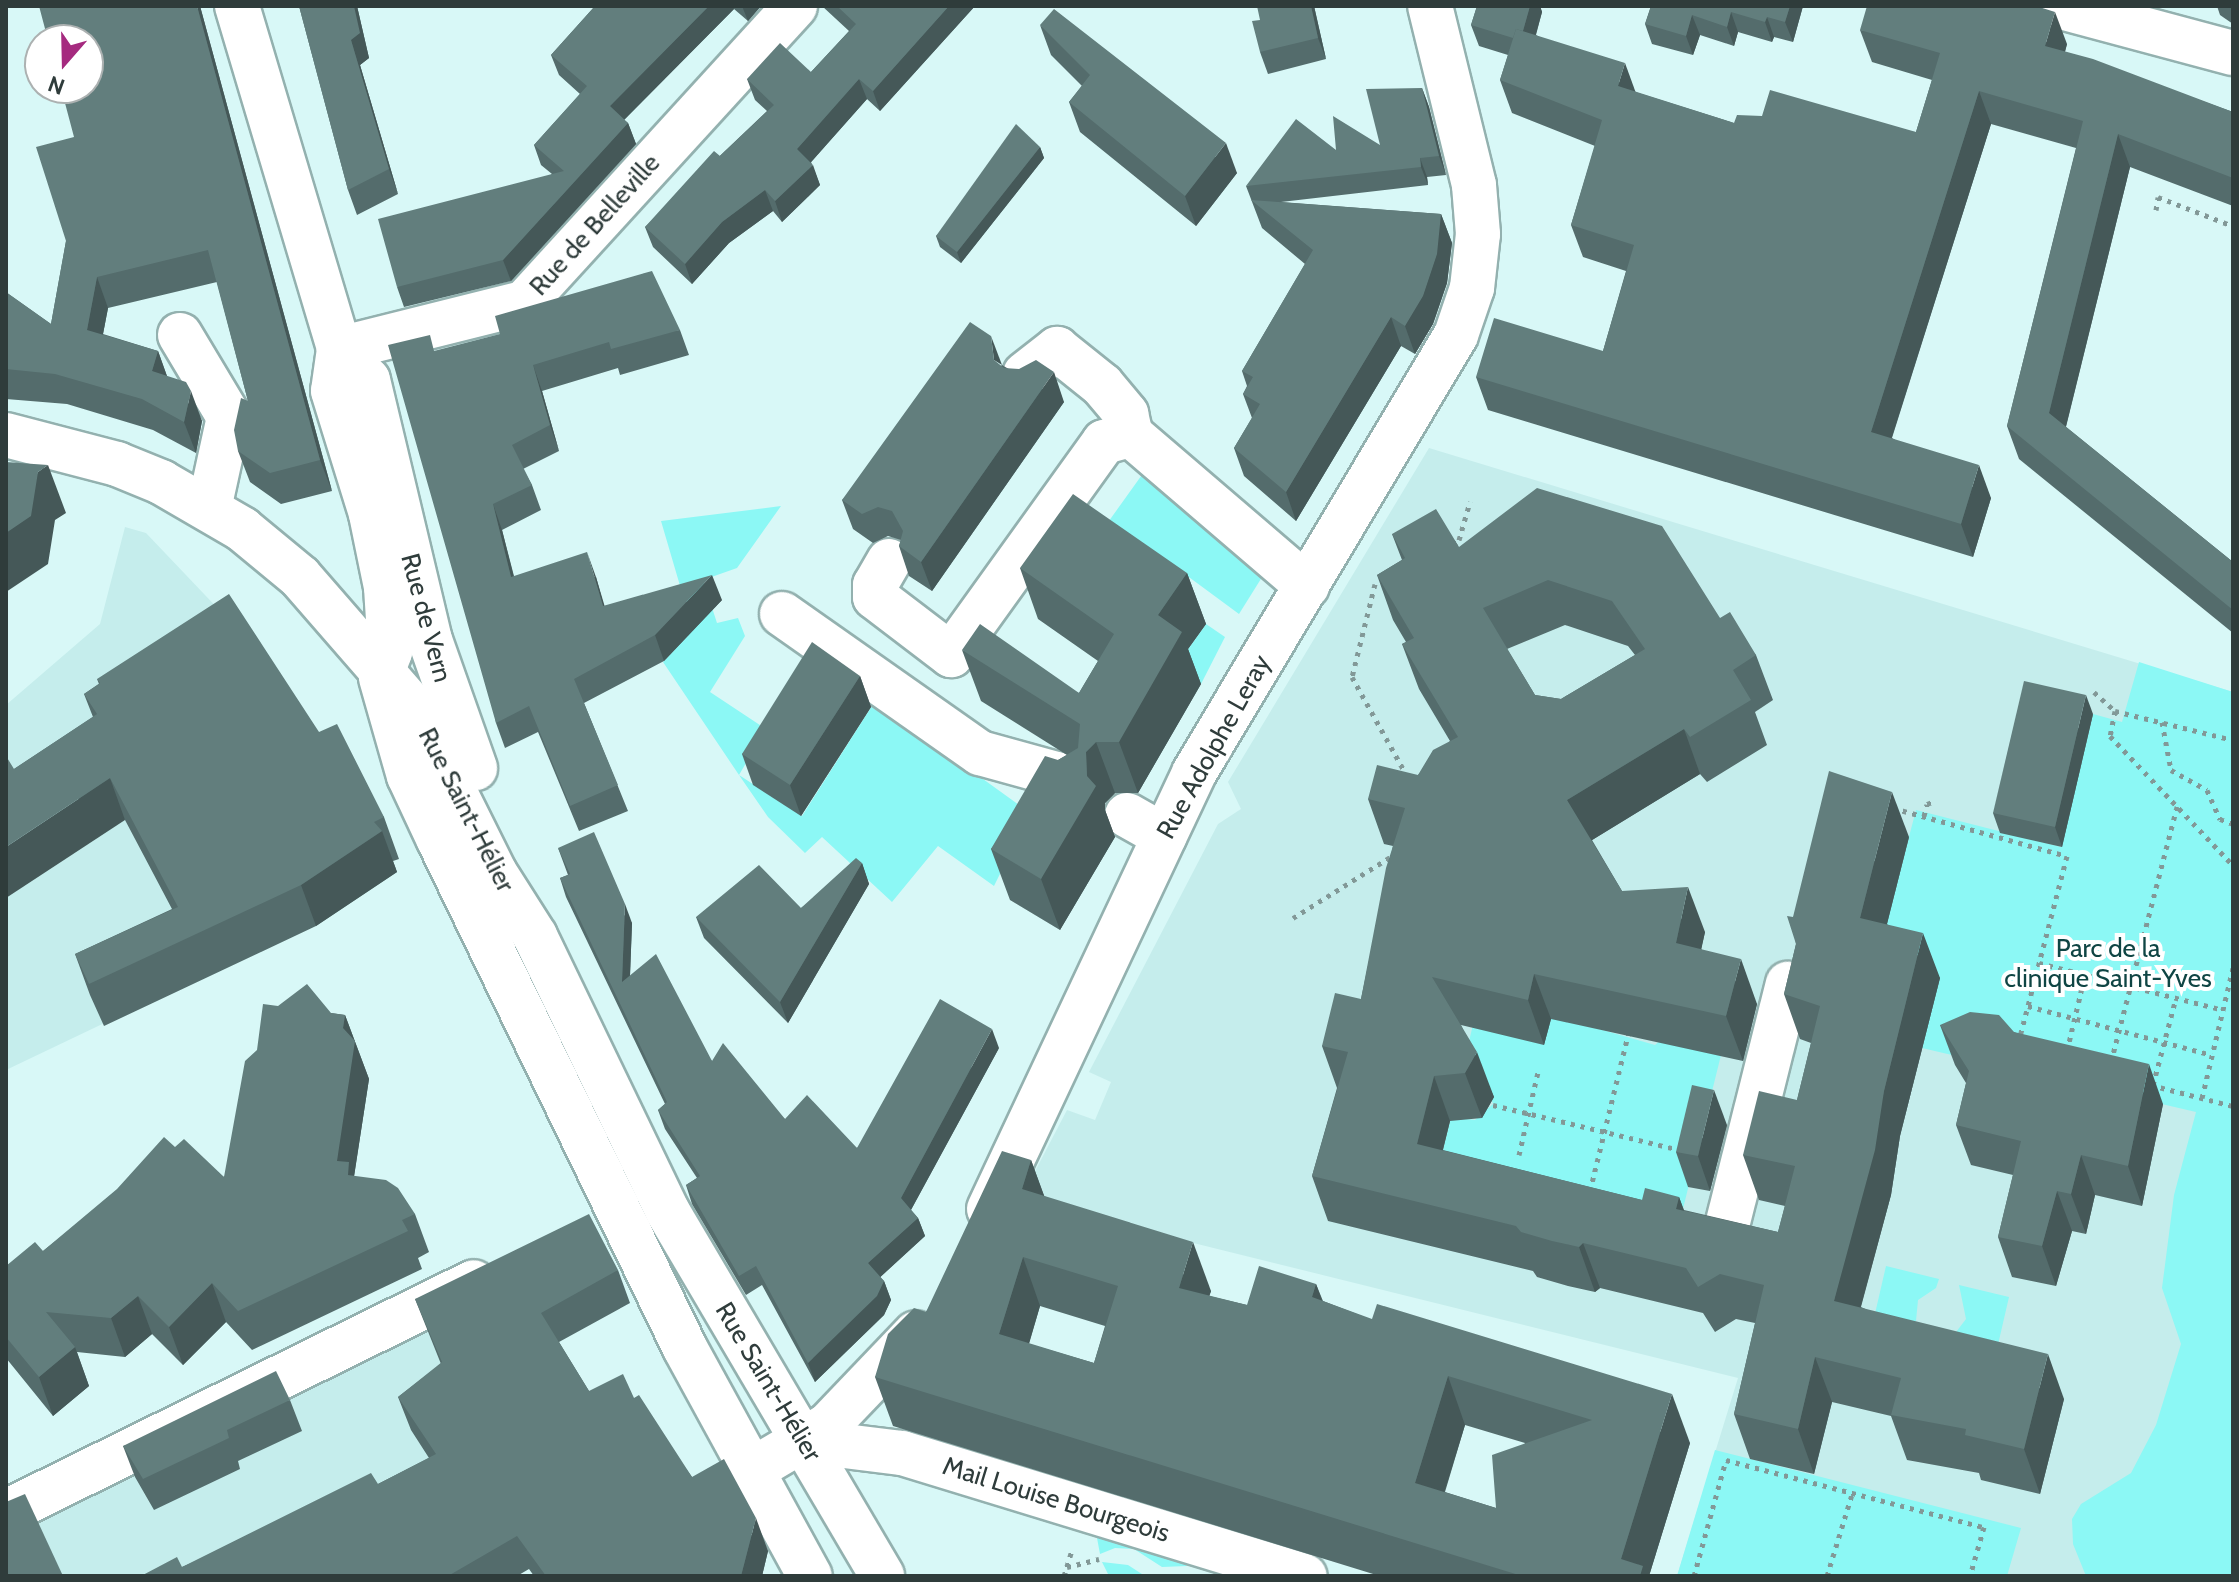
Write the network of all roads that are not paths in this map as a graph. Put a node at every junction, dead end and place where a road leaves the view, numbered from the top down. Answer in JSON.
{"nodes":[{"id":1,"x":237,"y":6,"type":"edge"},
{"id":2,"x":795,"y":6,"type":"edge"},
{"id":3,"x":1430,"y":6,"type":"edge"},
{"id":4,"x":2057,"y":6,"type":"edge"},
{"id":5,"x":2147,"y":17,"type":"edge"},
{"id":6,"x":2233,"y":53,"type":"edge"},
{"id":7,"x":180,"y":335,"type":"dead end"},
{"id":8,"x":339,"y":349,"type":"junction"},
{"id":9,"x":1025,"y":374,"type":"edge"},
{"id":10,"x":6,"y":435,"type":"edge"},
{"id":11,"x":1131,"y":435,"type":"junction"},
{"id":12,"x":209,"y":509,"type":"junction"},
{"id":13,"x":889,"y":561,"type":"dead end"},
{"id":14,"x":1307,"y":586,"type":"junction"},
{"id":15,"x":782,"y":614,"type":"dead end"},
{"id":16,"x":381,"y":675,"type":"junction"},
{"id":17,"x":1076,"y":786,"type":"edge"},
{"id":18,"x":535,"y":936,"type":"junction"},
{"id":19,"x":1788,"y":984,"type":"edge"},
{"id":20,"x":618,"y":1211,"type":"junction"},
{"id":21,"x":1726,"y":1230,"type":"edge"},
{"id":22,"x":575,"y":1232,"type":"edge"},
{"id":23,"x":971,"y":1246,"type":"edge"},
{"id":24,"x":518,"y":1260,"type":"edge"},
{"id":25,"x":943,"y":1300,"type":"edge"},
{"id":26,"x":804,"y":1441,"type":"junction"},
{"id":27,"x":752,"y":1470,"type":"junction"},
{"id":28,"x":6,"y":1512,"type":"edge"},
{"id":29,"x":810,"y":1576,"type":"edge"},
{"id":30,"x":882,"y":1576,"type":"edge"},
{"id":31,"x":1305,"y":1576,"type":"edge"}],
"edges":[{"from":1,"to":8,"type":"main road","name":"Rue de Vern"},
{"from":2,"to":8,"type":"main road","name":"Rue de Belleville"},
{"from":3,"to":14,"type":"main road","name":"Rue Adolphe Leray"},
{"from":4,"to":5,"type":"main road"},
{"from":5,"to":6,"type":"main road"},
{"from":7,"to":12,"type":"main road"},
{"from":8,"to":16,"type":"main road","name":"Rue de Vern"},
{"from":8,"to":18,"type":"main road","name":"Rue de Vern"},
{"from":9,"to":11,"type":"main road"},
{"from":10,"to":12,"type":"main road"},
{"from":11,"to":13,"type":"main road"},
{"from":11,"to":14,"type":"main road"},
{"from":12,"to":16,"type":"main road"},
{"from":14,"to":23,"type":"main road","name":"Rue Adolphe Leray"},
{"from":15,"to":17,"type":"main road"},
{"from":16,"to":18,"type":"main road","name":"Rue Saint-Hélier"},
{"from":16,"to":20,"type":"main road","name":"Rue Saint-Hélier"},
{"from":18,"to":26,"type":"main road","name":"Rue Saint-Hélier"},
{"from":19,"to":21,"type":"main road"},
{"from":20,"to":22,"type":"main road"},
{"from":20,"to":27,"type":"main road","name":"Rue Saint-Hélier"},
{"from":24,"to":28,"type":"main road"},
{"from":25,"to":26,"type":"main road"},
{"from":26,"to":27,"type":"main road"},
{"from":26,"to":30,"type":"main road","name":"Rue Saint-Hélier"},
{"from":26,"to":31,"type":"main road","name":"Mail Louise Bourgeois"},
{"from":27,"to":29,"type":"main road","name":"Rue Saint-Hélier"}]}
